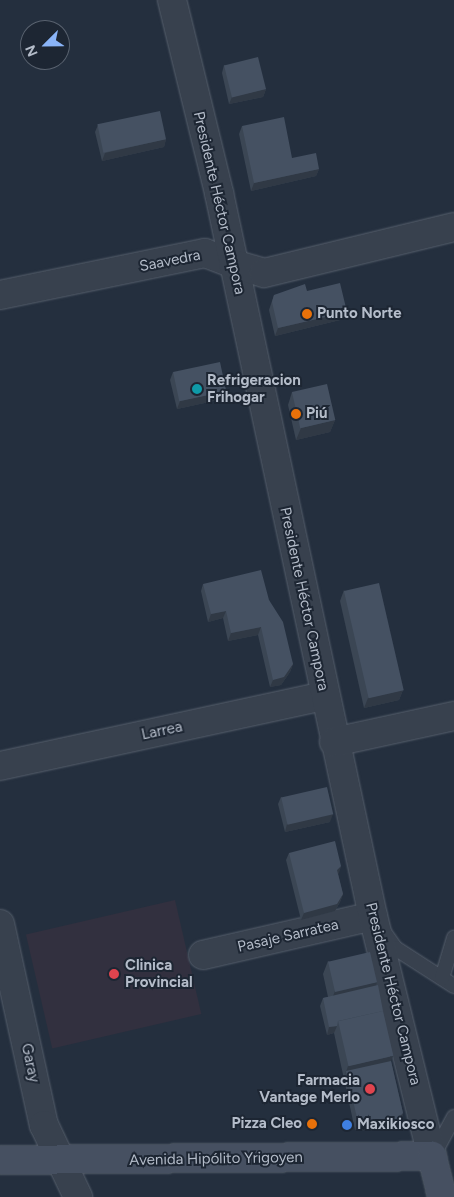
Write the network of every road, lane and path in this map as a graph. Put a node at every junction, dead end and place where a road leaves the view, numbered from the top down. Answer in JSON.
{"nodes":[{"id":1,"x":172,"y":0,"type":"edge"},
{"id":2,"x":454,"y":226,"type":"edge"},
{"id":3,"x":233,"y":264,"type":"junction"},
{"id":4,"x":0,"y":295,"type":"edge"},
{"id":5,"x":325,"y":696,"type":"junction"},
{"id":6,"x":454,"y":716,"type":"edge"},
{"id":7,"x":334,"y":742,"type":"junction"},
{"id":8,"x":0,"y":766,"type":"edge"},
{"id":9,"x":374,"y":916,"type":"junction"},
{"id":10,"x":0,"y":924,"type":"edge"},
{"id":11,"x":454,"y":938,"type":"edge"},
{"id":12,"x":203,"y":955,"type":"dead end"},
{"id":13,"x":448,"y":982,"type":"edge"},
{"id":14,"x":454,"y":1117,"type":"edge"},
{"id":15,"x":432,"y":1156,"type":"junction"},
{"id":16,"x":0,"y":1160,"type":"edge"},
{"id":17,"x":61,"y":1160,"type":"junction"},
{"id":18,"x":78,"y":1197,"type":"edge"},
{"id":19,"x":442,"y":1197,"type":"edge"}],
"edges":[{"from":1,"to":3,"type":"street","name":"Presidente Héctor Campora"},
{"from":2,"to":3,"type":"street","name":"Saavedra"},
{"from":3,"to":4,"type":"street","name":"Saavedra"},
{"from":3,"to":5,"type":"street","name":"Presidente Héctor Campora"},
{"from":5,"to":7,"type":"street","name":"Presidente Héctor Campora"},
{"from":5,"to":8,"type":"street","name":"Larrea"},
{"from":6,"to":7,"type":"street"},
{"from":7,"to":9,"type":"street","name":"Presidente Héctor Campora"},
{"from":9,"to":12,"type":"street","name":"Pasaje Sarratea"},
{"from":9,"to":13,"type":"lane"},
{"from":9,"to":15,"type":"street","name":"Presidente Héctor Campora"},
{"from":10,"to":17,"type":"street","name":"Garay"},
{"from":11,"to":13,"type":"lane"},
{"from":14,"to":15,"type":"lane"},
{"from":15,"to":17,"type":"main road","name":"Avenida Hipólito Yrigoyen"},
{"from":15,"to":19,"type":"main road","name":"Presidente Héctor Campora"},
{"from":16,"to":17,"type":"main road","name":"Avenida Hipólito Yrigoyen"},
{"from":17,"to":18,"type":"street","name":"Garay"}]}
